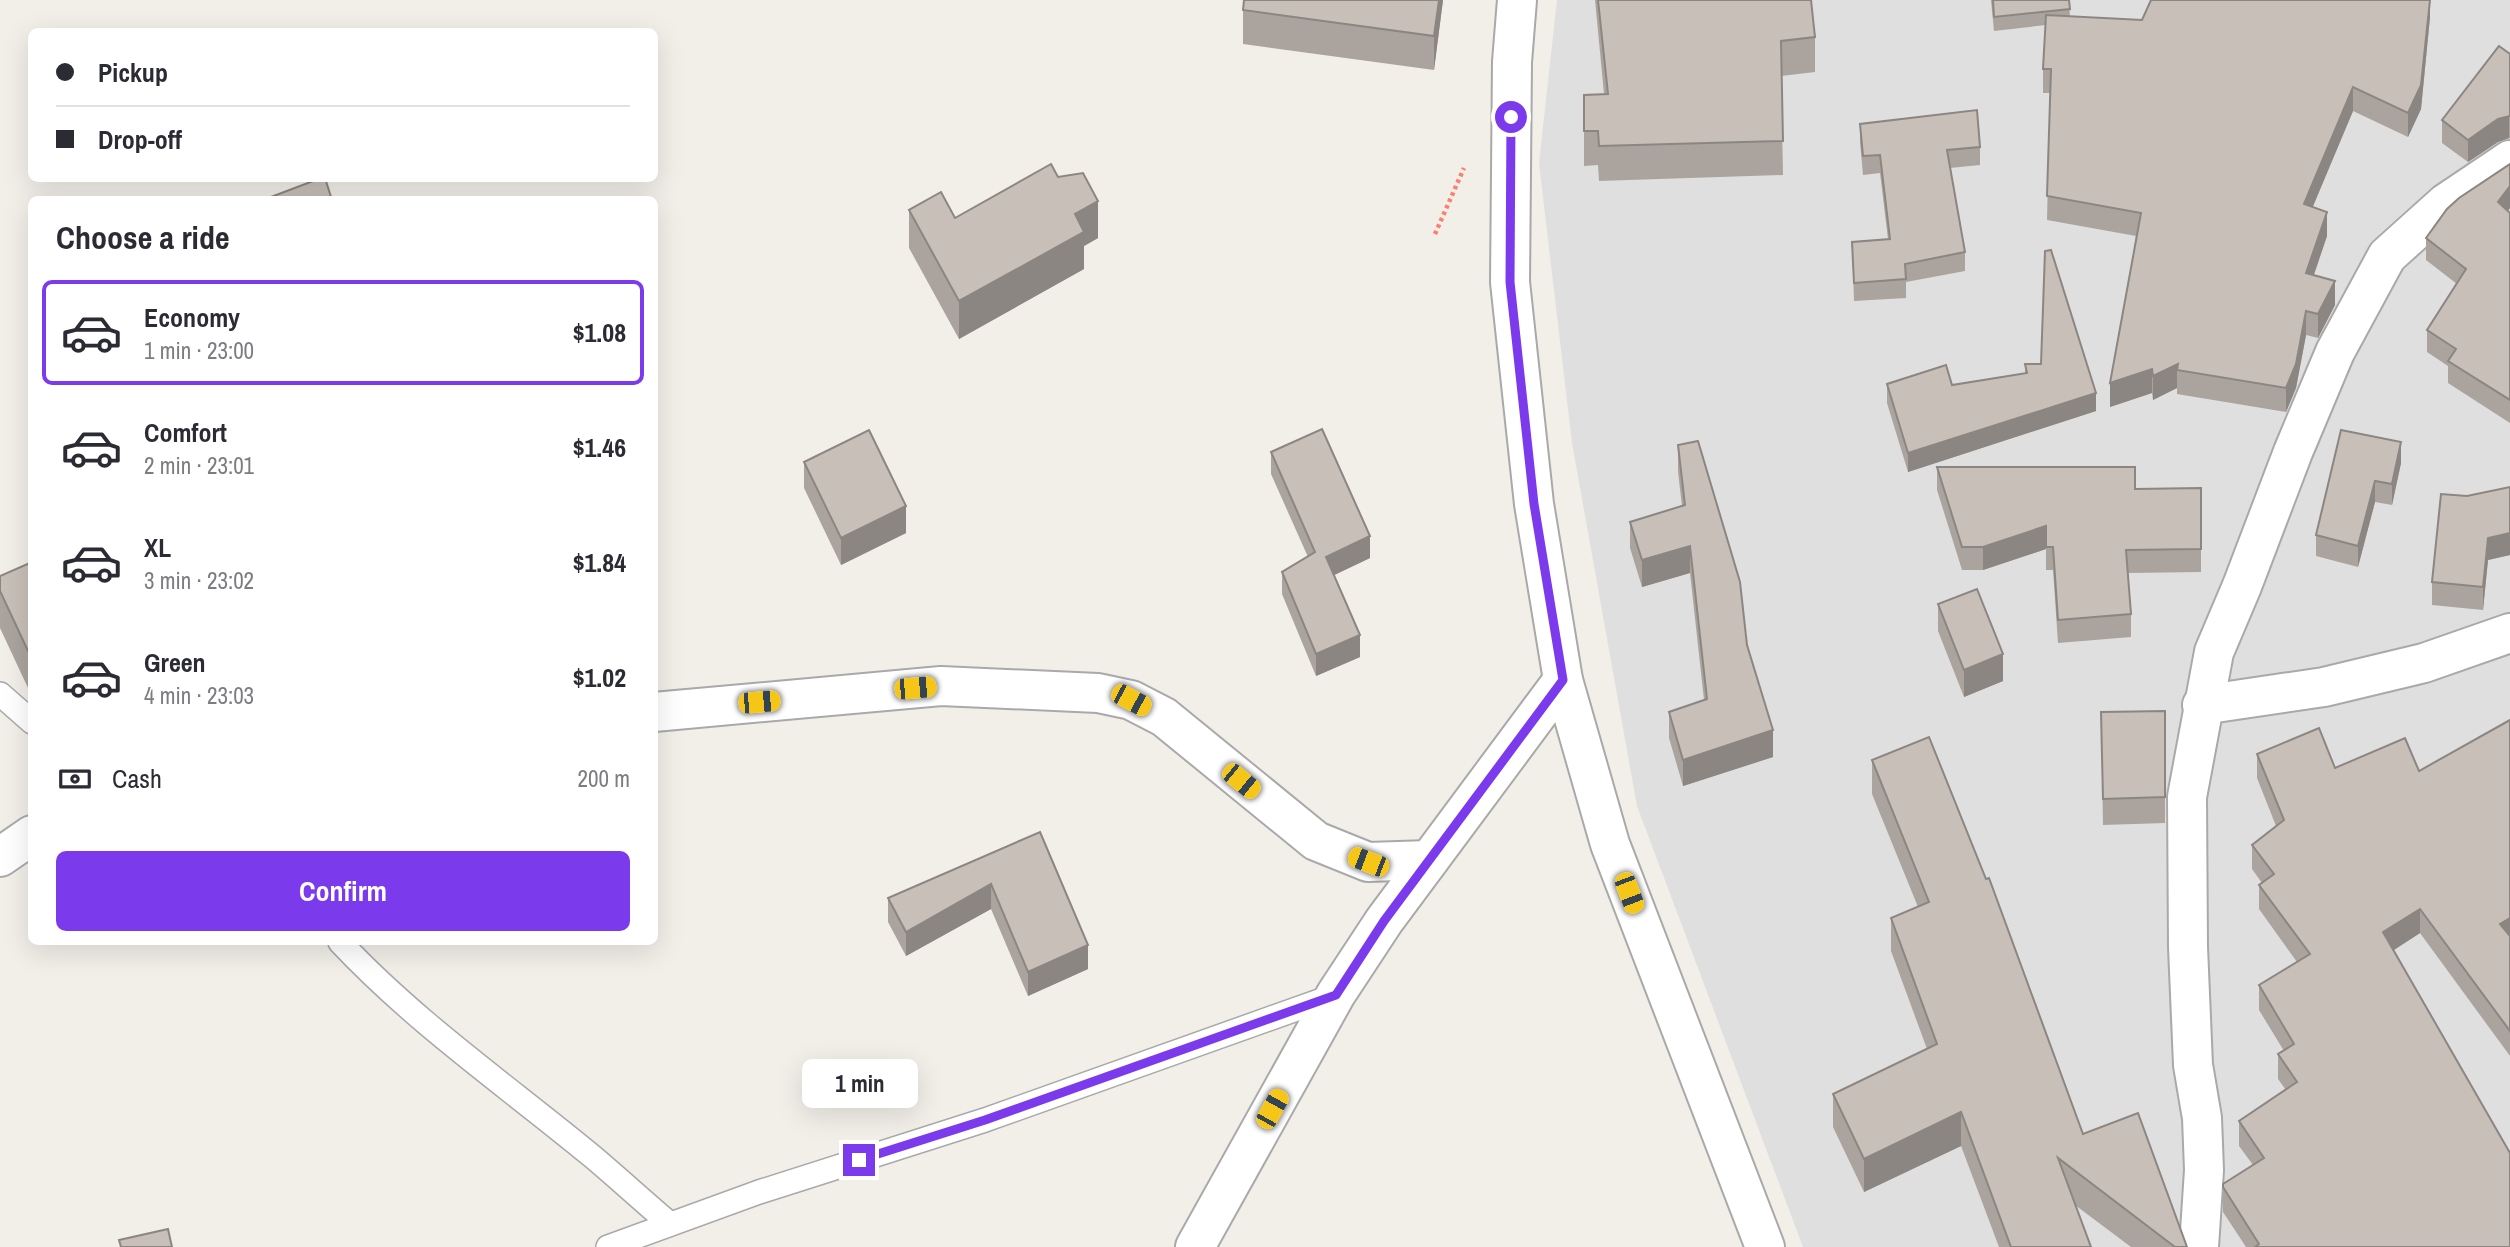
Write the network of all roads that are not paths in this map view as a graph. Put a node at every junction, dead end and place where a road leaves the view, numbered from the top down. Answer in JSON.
{"nodes":[{"id":1,"x":1517,"y":0,"type":"edge"},
{"id":2,"x":2510,"y":160,"type":"edge"},
{"id":3,"x":2510,"y":633,"type":"edge"},
{"id":4,"x":1563,"y":680,"type":"junction"},
{"id":5,"x":0,"y":694,"type":"edge"},
{"id":6,"x":2202,"y":705,"type":"junction"},
{"id":7,"x":658,"y":712,"type":"edge"},
{"id":8,"x":28,"y":718,"type":"edge"},
{"id":9,"x":28,"y":838,"type":"edge"},
{"id":10,"x":0,"y":857,"type":"edge"},
{"id":11,"x":1429,"y":860,"type":"junction"},
{"id":12,"x":343,"y":945,"type":"edge"},
{"id":13,"x":1336,"y":995,"type":"junction"},
{"id":14,"x":670,"y":1224,"type":"junction"},
{"id":15,"x":608,"y":1247,"type":"edge"},
{"id":16,"x":1195,"y":1247,"type":"edge"},
{"id":17,"x":1765,"y":1247,"type":"edge"},
{"id":18,"x":2199,"y":1247,"type":"edge"}],
"edges":[{"from":1,"to":4,"type":"street"},
{"from":2,"to":6,"type":"street"},
{"from":3,"to":6,"type":"street"},
{"from":4,"to":11,"type":"street"},
{"from":4,"to":17,"type":"street"},
{"from":5,"to":8,"type":"lane"},
{"from":6,"to":18,"type":"street"},
{"from":7,"to":11,"type":"street"},
{"from":9,"to":10,"type":"street"},
{"from":11,"to":13,"type":"street"},
{"from":12,"to":14,"type":"lane"},
{"from":13,"to":14,"type":"lane"},
{"from":13,"to":16,"type":"street"},
{"from":14,"to":15,"type":"lane"}]}
